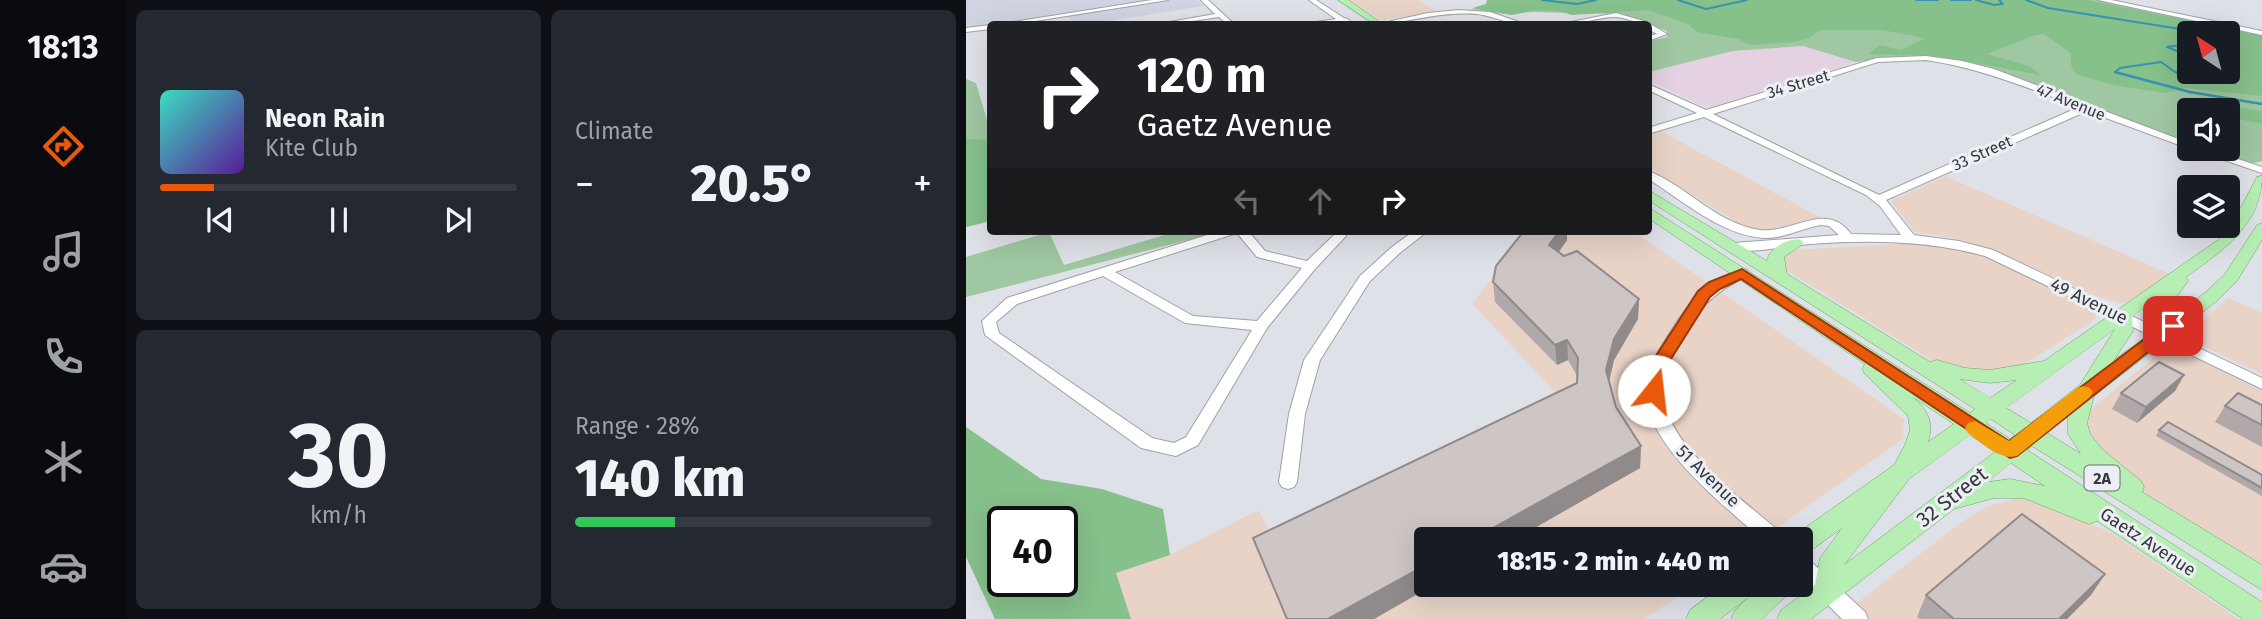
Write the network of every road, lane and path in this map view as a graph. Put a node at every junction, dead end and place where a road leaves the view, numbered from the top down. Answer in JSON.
{"nodes":[{"id":1,"x":1165,"y":0,"type":"edge"},
{"id":2,"x":1204,"y":0,"type":"edge"},
{"id":3,"x":1312,"y":0,"type":"edge"},
{"id":4,"x":1328,"y":0,"type":"edge"},
{"id":5,"x":1342,"y":0,"type":"edge"},
{"id":6,"x":2101,"y":0,"type":"edge"},
{"id":7,"x":1220,"y":15,"type":"junction"},
{"id":8,"x":1059,"y":16,"type":"junction"},
{"id":9,"x":1025,"y":21,"type":"edge"},
{"id":10,"x":1062,"y":21,"type":"edge"},
{"id":11,"x":1181,"y":21,"type":"edge"},
{"id":12,"x":1227,"y":21,"type":"edge"},
{"id":13,"x":1348,"y":21,"type":"edge"},
{"id":14,"x":1369,"y":21,"type":"edge"},
{"id":15,"x":1403,"y":21,"type":"edge"},
{"id":16,"x":1514,"y":21,"type":"edge"},
{"id":17,"x":1582,"y":21,"type":"edge"},
{"id":18,"x":1634,"y":21,"type":"edge"},
{"id":19,"x":987,"y":27,"type":"edge"},
{"id":20,"x":1652,"y":28,"type":"edge"},
{"id":21,"x":966,"y":30,"type":"edge"},
{"id":22,"x":2262,"y":32,"type":"edge"},
{"id":23,"x":1652,"y":37,"type":"edge"},
{"id":24,"x":1951,"y":61,"type":"joint"},
{"id":25,"x":1652,"y":88,"type":"edge"},
{"id":26,"x":2085,"y":108,"type":"junction"},
{"id":27,"x":1705,"y":113,"type":"junction"},
{"id":28,"x":1652,"y":130,"type":"edge"},
{"id":29,"x":2177,"y":142,"type":"edge"},
{"id":30,"x":2234,"y":161,"type":"edge"},
{"id":31,"x":2262,"y":170,"type":"edge"},
{"id":32,"x":1652,"y":176,"type":"edge"},
{"id":33,"x":2262,"y":180,"type":"edge"},
{"id":34,"x":1652,"y":196,"type":"edge"},
{"id":35,"x":1879,"y":199,"type":"junction"},
{"id":36,"x":1652,"y":207,"type":"edge"},
{"id":37,"x":1652,"y":214,"type":"edge"},
{"id":38,"x":2262,"y":228,"type":"edge"},
{"id":39,"x":1219,"y":235,"type":"edge"},
{"id":40,"x":1245,"y":235,"type":"edge"},
{"id":41,"x":1416,"y":235,"type":"edge"},
{"id":42,"x":1340,"y":236,"type":"dead end"},
{"id":43,"x":1909,"y":237,"type":"junction"},
{"id":44,"x":1849,"y":240,"type":"junction"},
{"id":45,"x":1796,"y":243,"type":"junction"},
{"id":46,"x":1734,"y":247,"type":"junction"},
{"id":47,"x":1310,"y":266,"type":"junction"},
{"id":48,"x":1103,"y":271,"type":"junction"},
{"id":49,"x":1742,"y":273,"type":"junction"},
{"id":50,"x":2182,"y":274,"type":"junction"},
{"id":51,"x":1780,"y":276,"type":"junction"},
{"id":52,"x":2123,"y":316,"type":"junction"},
{"id":53,"x":1854,"y":322,"type":"junction"},
{"id":54,"x":1261,"y":326,"type":"junction"},
{"id":55,"x":2161,"y":335,"type":"junction"},
{"id":56,"x":1839,"y":337,"type":"junction"},
{"id":57,"x":1907,"y":356,"type":"junction"},
{"id":58,"x":2056,"y":364,"type":"junction"},
{"id":59,"x":2262,"y":384,"type":"edge"},
{"id":60,"x":2090,"y":387,"type":"junction"},
{"id":61,"x":1992,"y":410,"type":"junction"},
{"id":62,"x":1970,"y":425,"type":"junction"},
{"id":63,"x":2031,"y":434,"type":"junction"},
{"id":64,"x":2010,"y":451,"type":"junction"},
{"id":65,"x":1902,"y":472,"type":"junction"},
{"id":66,"x":1288,"y":482,"type":"dead end"},
{"id":67,"x":1938,"y":509,"type":"junction"},
{"id":68,"x":2172,"y":522,"type":"junction"},
{"id":69,"x":1761,"y":527,"type":"edge"},
{"id":70,"x":1813,"y":535,"type":"edge"},
{"id":71,"x":2144,"y":539,"type":"junction"},
{"id":72,"x":1813,"y":577,"type":"edge"},
{"id":73,"x":2262,"y":579,"type":"edge"},
{"id":74,"x":1827,"y":592,"type":"junction"},
{"id":75,"x":1729,"y":597,"type":"edge"},
{"id":76,"x":1767,"y":597,"type":"edge"},
{"id":77,"x":2262,"y":617,"type":"edge"},
{"id":78,"x":1699,"y":619,"type":"edge"},
{"id":79,"x":1744,"y":619,"type":"edge"},
{"id":80,"x":1790,"y":619,"type":"edge"},
{"id":81,"x":1857,"y":619,"type":"edge"}],
"edges":[{"from":1,"to":8,"type":"street"},
{"from":2,"to":7,"type":"street"},
{"from":3,"to":13,"type":"street"},
{"from":4,"to":13,"type":"main road"},
{"from":5,"to":14,"type":"main road"},
{"from":6,"to":22,"type":"street"},
{"from":7,"to":11,"type":"street"},
{"from":7,"to":12,"type":"street"},
{"from":8,"to":9,"type":"street"},
{"from":8,"to":10,"type":"street"},
{"from":15,"to":16,"type":"street"},
{"from":17,"to":18,"type":"street"},
{"from":19,"to":21,"type":"street"},
{"from":20,"to":23,"type":"street"},
{"from":24,"to":26,"type":"street","name":"47 Avenue"},
{"from":24,"to":27,"type":"street","name":"34 Street"},
{"from":25,"to":27,"type":"street"},
{"from":26,"to":29,"type":"street","name":"47 Avenue"},
{"from":26,"to":35,"type":"street","name":"33 Street"},
{"from":27,"to":28,"type":"street","name":"34 Street"},
{"from":27,"to":35,"type":"street"},
{"from":30,"to":31,"type":"street"},
{"from":32,"to":44,"type":"street"},
{"from":33,"to":50,"type":"main road"},
{"from":34,"to":46,"type":"main road","name":"Gaetz Avenue","number":"2A"},
{"from":35,"to":43,"type":"street"},
{"from":36,"to":46,"type":"main road"},
{"from":37,"to":49,"type":"main road","name":"Gaetz Avenue","number":"2A"},
{"from":38,"to":55,"type":"main road","name":"32 Street"},
{"from":39,"to":48,"type":"street"},
{"from":40,"to":47,"type":"street"},
{"from":41,"to":66,"type":"street"},
{"from":42,"to":47,"type":"street"},
{"from":43,"to":44,"type":"street","name":"49 Avenue"},
{"from":43,"to":52,"type":"street","name":"49 Avenue"},
{"from":44,"to":45,"type":"street","name":"49 Avenue"},
{"from":45,"to":46,"type":"street","name":"49 Avenue"},
{"from":45,"to":51,"type":"main road"},
{"from":46,"to":51,"type":"main road","name":"Gaetz Avenue","number":"2A"},
{"from":47,"to":54,"type":"street"},
{"from":48,"to":54,"type":"street"},
{"from":48,"to":54,"type":"street"},
{"from":49,"to":53,"type":"main road"},
{"from":49,"to":56,"type":"main road","name":"Gaetz Avenue","number":"2A"},
{"from":49,"to":69,"type":"street","name":"51 Avenue"},
{"from":50,"to":52,"type":"main road"},
{"from":50,"to":55,"type":"main road"},
{"from":51,"to":53,"type":"main road","name":"Gaetz Avenue","number":"2A"},
{"from":52,"to":55,"type":"street","name":"49 Avenue"},
{"from":52,"to":58,"type":"main road"},
{"from":52,"to":60,"type":"main road"},
{"from":53,"to":57,"type":"main road","name":"Gaetz Avenue","number":"2A"},
{"from":55,"to":59,"type":"street","name":"49 Avenue"},
{"from":55,"to":60,"type":"main road","name":"32 Street"},
{"from":56,"to":62,"type":"main road","name":"Gaetz Avenue","number":"2A"},
{"from":56,"to":65,"type":"main road"},
{"from":57,"to":58,"type":"main road"},
{"from":57,"to":61,"type":"main road","name":"Gaetz Avenue","number":"2A"},
{"from":58,"to":61,"type":"main road"},
{"from":60,"to":63,"type":"main road","name":"32 Street"},
{"from":60,"to":68,"type":"main road"},
{"from":61,"to":62,"type":"main road"},
{"from":61,"to":63,"type":"main road","name":"Gaetz Avenue","number":"2A"},
{"from":62,"to":64,"type":"main road","name":"Gaetz Avenue","number":"2A"},
{"from":62,"to":65,"type":"main road"},
{"from":63,"to":64,"type":"main road","name":"32 Street"},
{"from":63,"to":68,"type":"main road","name":"Gaetz Avenue","number":"2A"},
{"from":64,"to":67,"type":"main road","name":"32 Street"},
{"from":64,"to":71,"type":"main road","name":"Gaetz Avenue","number":"2A"},
{"from":65,"to":70,"type":"main road"},
{"from":65,"to":74,"type":"main road"},
{"from":67,"to":71,"type":"main road"},
{"from":67,"to":74,"type":"main road","name":"32 Street"},
{"from":68,"to":73,"type":"main road","name":"Gaetz Avenue","number":"2A"},
{"from":71,"to":77,"type":"main road","name":"Gaetz Avenue","number":"2A"},
{"from":72,"to":74,"type":"street"},
{"from":74,"to":80,"type":"main road","name":"32 Street"},
{"from":74,"to":81,"type":"street"},
{"from":75,"to":78,"type":"main road"},
{"from":76,"to":79,"type":"main road"}]}
